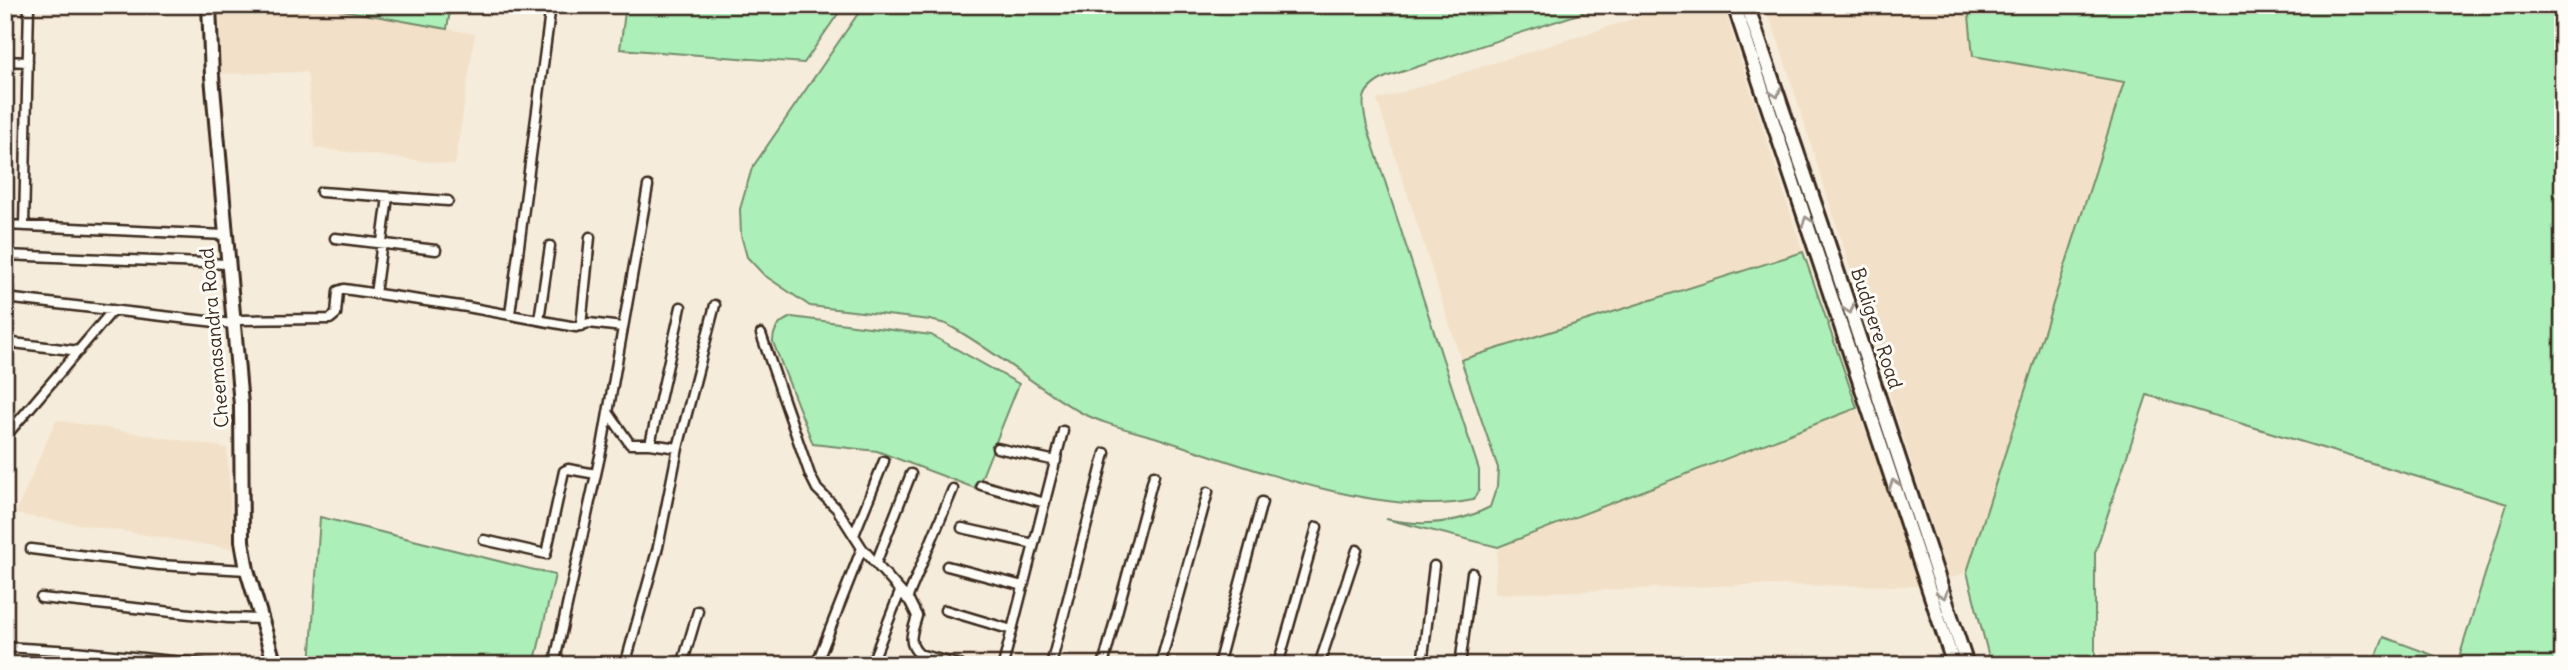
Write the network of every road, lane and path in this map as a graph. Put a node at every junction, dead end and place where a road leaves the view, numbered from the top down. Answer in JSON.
{"nodes":[{"id":1,"x":29,"y":5,"type":"edge"},
{"id":2,"x":209,"y":5,"type":"edge"},
{"id":3,"x":551,"y":5,"type":"edge"},
{"id":4,"x":1734,"y":5,"type":"edge"},
{"id":5,"x":1747,"y":5,"type":"edge"},
{"id":6,"x":5,"y":61,"type":"edge"},
{"id":7,"x":28,"y":62,"type":"junction"},
{"id":8,"x":648,"y":186,"type":"dead end"},
{"id":9,"x":321,"y":192,"type":"dead end"},
{"id":10,"x":388,"y":197,"type":"junction"},
{"id":11,"x":448,"y":201,"type":"dead end"},
{"id":12,"x":5,"y":225,"type":"edge"},
{"id":13,"x":24,"y":226,"type":"junction"},
{"id":14,"x":225,"y":235,"type":"junction"},
{"id":15,"x":590,"y":237,"type":"dead end"},
{"id":16,"x":335,"y":238,"type":"dead end"},
{"id":17,"x":382,"y":242,"type":"junction"},
{"id":18,"x":550,"y":246,"type":"dead end"},
{"id":19,"x":436,"y":250,"type":"dead end"},
{"id":20,"x":5,"y":255,"type":"edge"},
{"id":21,"x":228,"y":264,"type":"junction"},
{"id":22,"x":375,"y":294,"type":"junction"},
{"id":23,"x":5,"y":298,"type":"edge"},
{"id":24,"x":715,"y":305,"type":"dead end"},
{"id":25,"x":681,"y":307,"type":"dead end"},
{"id":26,"x":113,"y":310,"type":"junction"},
{"id":27,"x":510,"y":314,"type":"junction"},
{"id":28,"x":539,"y":320,"type":"junction"},
{"id":29,"x":233,"y":322,"type":"junction"},
{"id":30,"x":581,"y":326,"type":"junction"},
{"id":31,"x":622,"y":327,"type":"junction"},
{"id":32,"x":761,"y":334,"type":"dead end"},
{"id":33,"x":5,"y":342,"type":"edge"},
{"id":34,"x":79,"y":351,"type":"junction"},
{"id":35,"x":608,"y":412,"type":"junction"},
{"id":36,"x":9,"y":427,"type":"edge"},
{"id":37,"x":1063,"y":431,"type":"dead end"},
{"id":38,"x":5,"y":438,"type":"edge"},
{"id":39,"x":650,"y":444,"type":"junction"},
{"id":40,"x":678,"y":448,"type":"junction"},
{"id":41,"x":997,"y":448,"type":"dead end"},
{"id":42,"x":1105,"y":453,"type":"dead end"},
{"id":43,"x":884,"y":461,"type":"dead end"},
{"id":44,"x":1056,"y":461,"type":"junction"},
{"id":45,"x":596,"y":474,"type":"junction"},
{"id":46,"x":911,"y":474,"type":"dead end"},
{"id":47,"x":1154,"y":475,"type":"dead end"},
{"id":48,"x":981,"y":485,"type":"dead end"},
{"id":49,"x":953,"y":489,"type":"dead end"},
{"id":50,"x":1208,"y":492,"type":"dead end"},
{"id":51,"x":1262,"y":502,"type":"dead end"},
{"id":52,"x":1045,"y":503,"type":"junction"},
{"id":53,"x":1317,"y":527,"type":"dead end"},
{"id":54,"x":962,"y":528,"type":"dead end"},
{"id":55,"x":854,"y":535,"type":"junction"},
{"id":56,"x":485,"y":540,"type":"dead end"},
{"id":57,"x":1034,"y":544,"type":"junction"},
{"id":58,"x":862,"y":548,"type":"junction"},
{"id":59,"x":31,"y":549,"type":"dead end"},
{"id":60,"x":1357,"y":550,"type":"dead end"},
{"id":61,"x":876,"y":563,"type":"junction"},
{"id":62,"x":947,"y":566,"type":"dead end"},
{"id":63,"x":1434,"y":566,"type":"dead end"},
{"id":64,"x":247,"y":570,"type":"junction"},
{"id":65,"x":1472,"y":573,"type":"dead end"},
{"id":66,"x":1023,"y":586,"type":"junction"},
{"id":67,"x":903,"y":595,"type":"junction"},
{"id":68,"x":41,"y":598,"type":"dead end"},
{"id":69,"x":945,"y":610,"type":"dead end"},
{"id":70,"x":698,"y":611,"type":"dead end"},
{"id":71,"x":261,"y":619,"type":"junction"},
{"id":72,"x":1012,"y":630,"type":"junction"},
{"id":73,"x":5,"y":647,"type":"edge"},
{"id":74,"x":274,"y":662,"type":"edge"},
{"id":75,"x":211,"y":665,"type":"edge"},
{"id":76,"x":245,"y":665,"type":"edge"},
{"id":77,"x":554,"y":665,"type":"edge"},
{"id":78,"x":625,"y":665,"type":"edge"},
{"id":79,"x":682,"y":665,"type":"edge"},
{"id":80,"x":816,"y":665,"type":"edge"},
{"id":81,"x":871,"y":665,"type":"edge"},
{"id":82,"x":960,"y":665,"type":"edge"},
{"id":83,"x":1003,"y":665,"type":"edge"},
{"id":84,"x":1051,"y":665,"type":"edge"},
{"id":85,"x":1103,"y":665,"type":"edge"},
{"id":86,"x":1160,"y":665,"type":"edge"},
{"id":87,"x":1218,"y":665,"type":"edge"},
{"id":88,"x":1278,"y":665,"type":"edge"},
{"id":89,"x":1319,"y":665,"type":"edge"},
{"id":90,"x":1422,"y":665,"type":"edge"},
{"id":91,"x":1460,"y":665,"type":"edge"},
{"id":92,"x":1954,"y":665,"type":"edge"},
{"id":93,"x":1967,"y":665,"type":"edge"}],
"edges":[{"from":1,"to":7,"type":"street"},
{"from":2,"to":14,"type":"main road","name":"Cheemasandra Road"},
{"from":3,"to":27,"type":"street"},
{"from":92,"to":4,"type":"main road","name":"Budigere Road","one_way":true},
{"from":5,"to":93,"type":"main road","name":"Budigere Road","one_way":true},
{"from":6,"to":7,"type":"street"},
{"from":7,"to":13,"type":"street"},
{"from":8,"to":31,"type":"street"},
{"from":9,"to":10,"type":"street"},
{"from":10,"to":11,"type":"street"},
{"from":10,"to":17,"type":"street"},
{"from":12,"to":13,"type":"street"},
{"from":13,"to":14,"type":"street"},
{"from":14,"to":21,"type":"main road","name":"Cheemasandra Road"},
{"from":15,"to":30,"type":"street"},
{"from":16,"to":17,"type":"street"},
{"from":17,"to":19,"type":"street"},
{"from":17,"to":22,"type":"street"},
{"from":18,"to":28,"type":"street"},
{"from":20,"to":21,"type":"street"},
{"from":21,"to":29,"type":"main road","name":"Cheemasandra Road"},
{"from":22,"to":27,"type":"street"},
{"from":22,"to":29,"type":"street"},
{"from":23,"to":26,"type":"street"},
{"from":24,"to":40,"type":"street"},
{"from":25,"to":39,"type":"street"},
{"from":26,"to":29,"type":"street"},
{"from":26,"to":34,"type":"street"},
{"from":27,"to":28,"type":"street"},
{"from":28,"to":30,"type":"street"},
{"from":29,"to":64,"type":"main road","name":"Cheemasandra Road"},
{"from":30,"to":31,"type":"street"},
{"from":31,"to":35,"type":"street"},
{"from":32,"to":55,"type":"street"},
{"from":33,"to":34,"type":"street"},
{"from":34,"to":36,"type":"street"},
{"from":35,"to":39,"type":"street"},
{"from":35,"to":45,"type":"street"},
{"from":36,"to":38,"type":"street"},
{"from":37,"to":44,"type":"street"},
{"from":39,"to":40,"type":"street"},
{"from":40,"to":78,"type":"street"},
{"from":41,"to":44,"type":"street"},
{"from":42,"to":84,"type":"street"},
{"from":43,"to":55,"type":"street"},
{"from":44,"to":52,"type":"street"},
{"from":45,"to":56,"type":"street"},
{"from":45,"to":77,"type":"street"},
{"from":46,"to":61,"type":"street"},
{"from":47,"to":85,"type":"street"},
{"from":48,"to":52,"type":"street"},
{"from":49,"to":67,"type":"street"},
{"from":50,"to":86,"type":"street"},
{"from":51,"to":87,"type":"street"},
{"from":52,"to":57,"type":"street"},
{"from":53,"to":88,"type":"street"},
{"from":54,"to":57,"type":"street"},
{"from":55,"to":58,"type":"street"},
{"from":57,"to":66,"type":"street"},
{"from":58,"to":61,"type":"street"},
{"from":58,"to":80,"type":"street"},
{"from":59,"to":64,"type":"street"},
{"from":60,"to":89,"type":"street"},
{"from":61,"to":67,"type":"street"},
{"from":62,"to":66,"type":"street"},
{"from":63,"to":90,"type":"street"},
{"from":64,"to":71,"type":"main road","name":"Cheemasandra Road"},
{"from":65,"to":91,"type":"street"},
{"from":66,"to":72,"type":"street"},
{"from":67,"to":81,"type":"street"},
{"from":67,"to":82,"type":"street"},
{"from":68,"to":71,"type":"street"},
{"from":69,"to":72,"type":"street"},
{"from":70,"to":79,"type":"street"},
{"from":71,"to":74,"type":"main road","name":"Cheemasandra Road"},
{"from":72,"to":83,"type":"street"},
{"from":73,"to":75,"type":"street"},
{"from":74,"to":76,"type":"street"}]}
